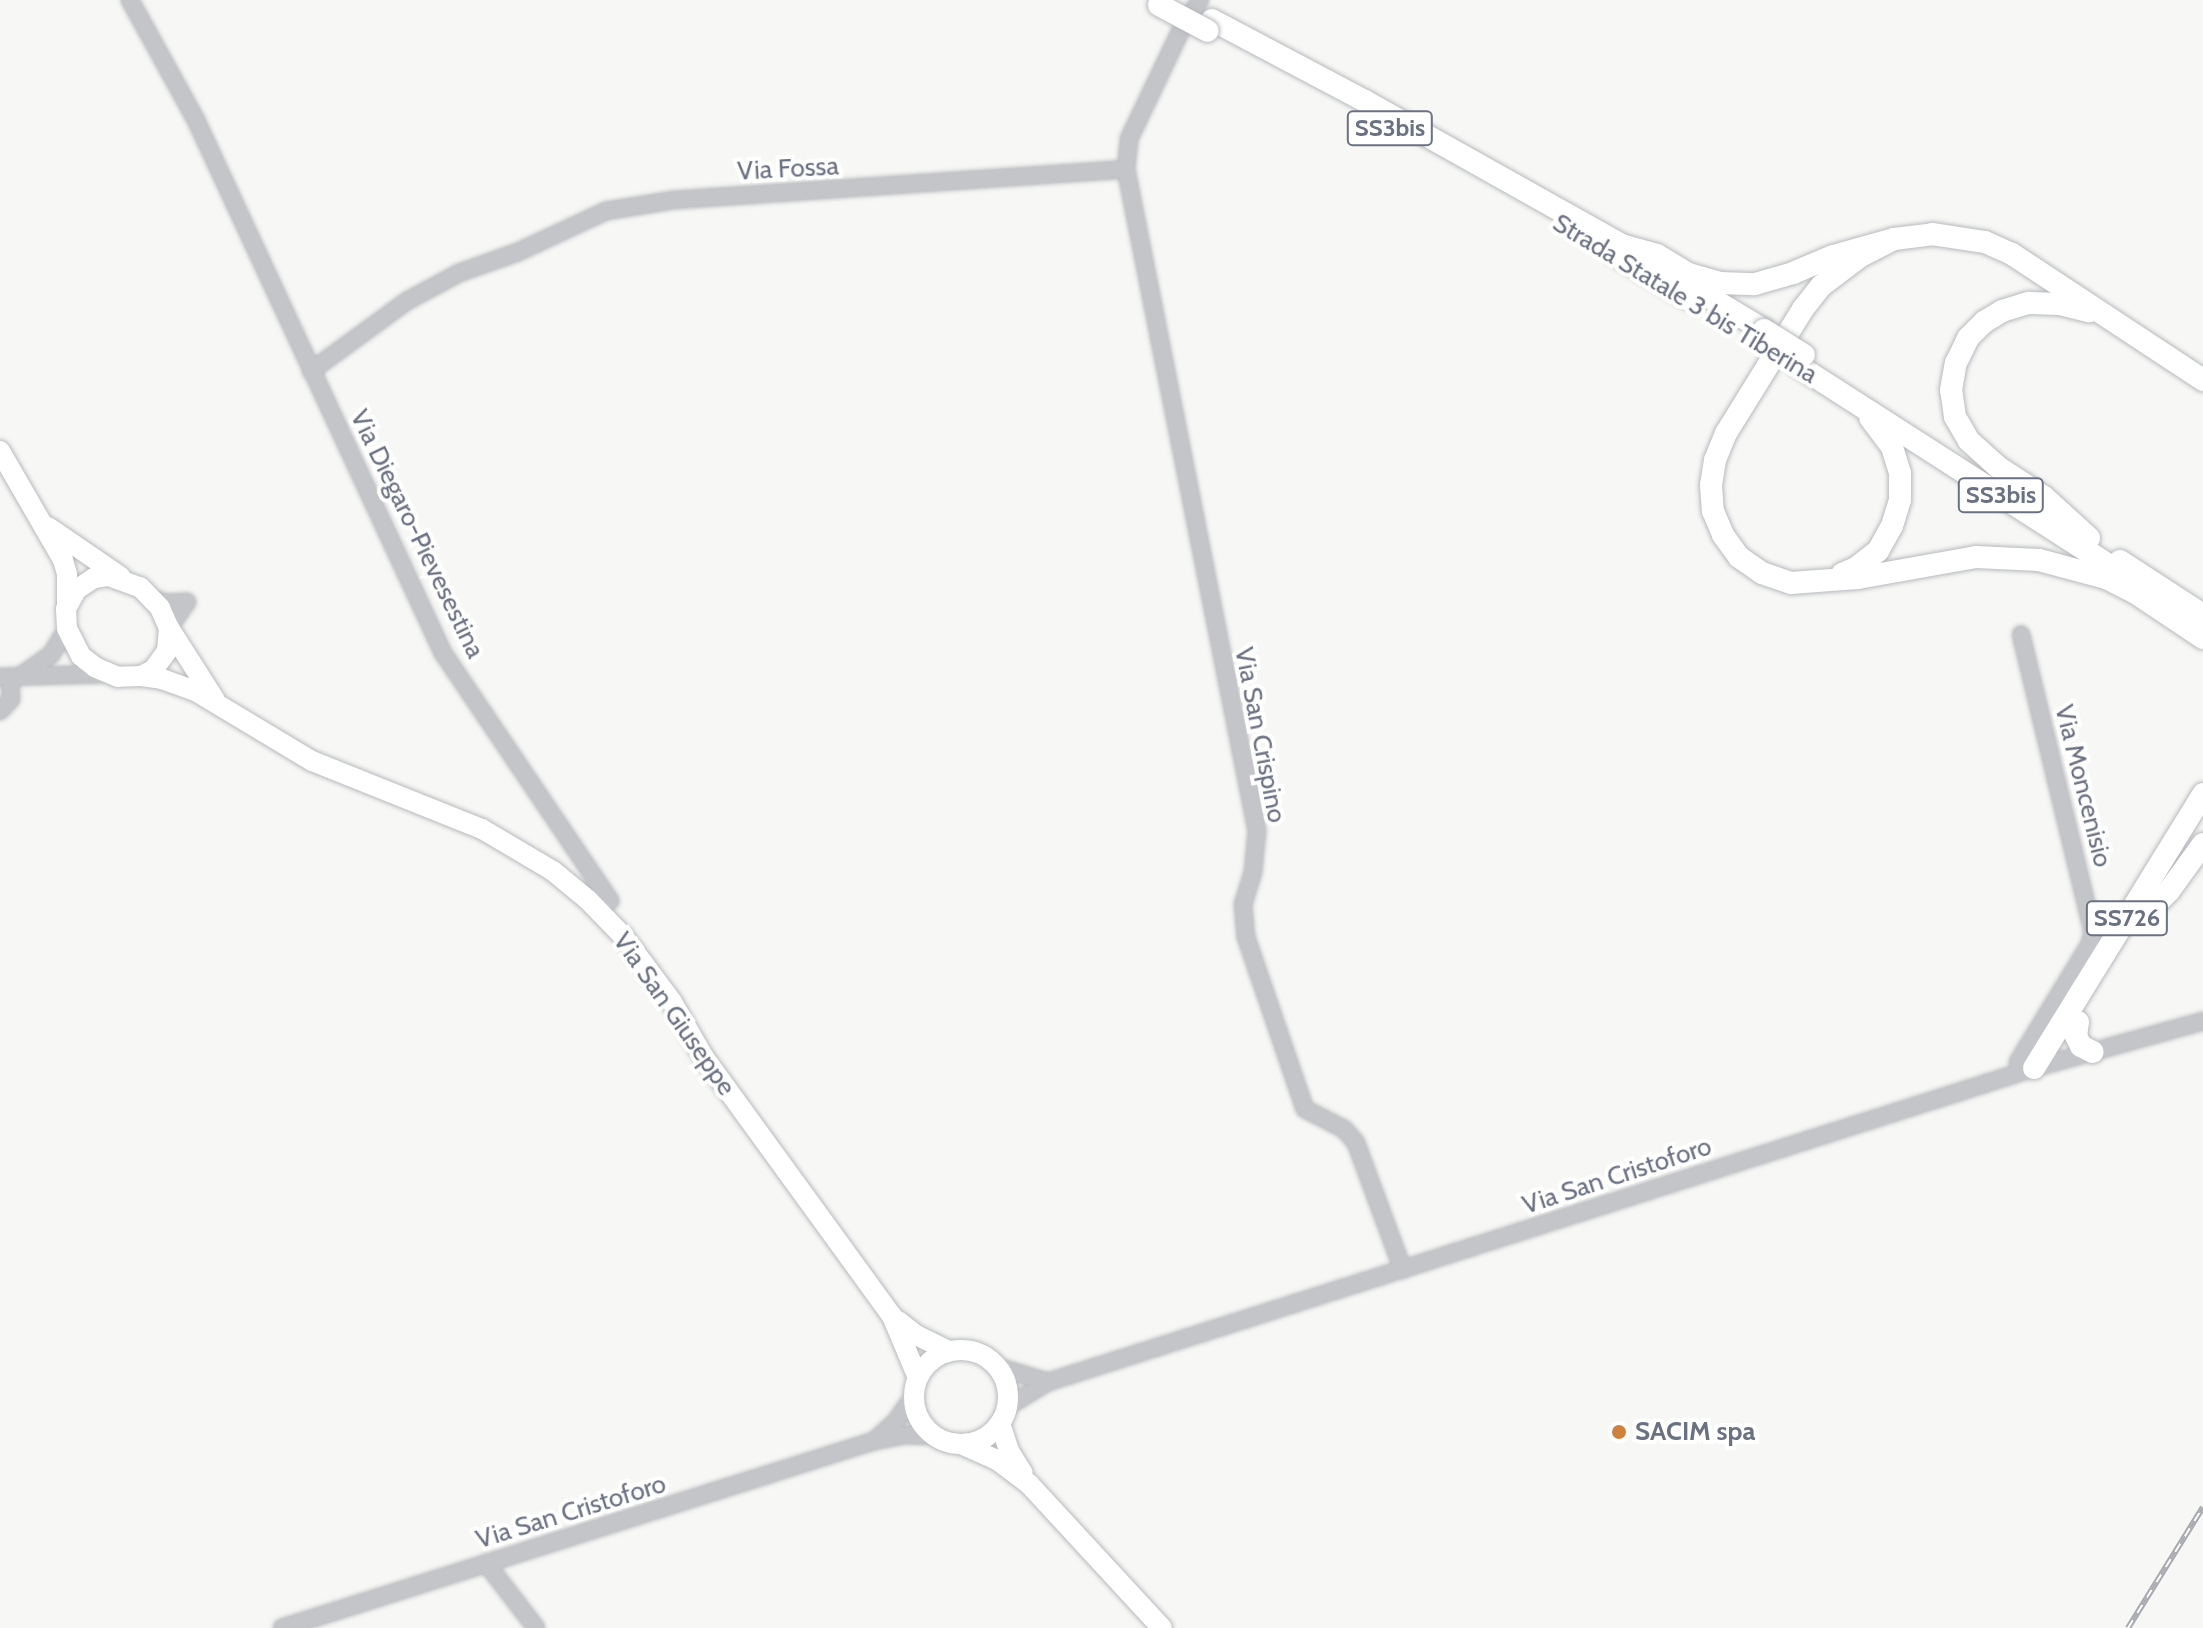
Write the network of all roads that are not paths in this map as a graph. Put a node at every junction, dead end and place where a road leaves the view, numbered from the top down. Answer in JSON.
{"nodes":[{"id":1,"x":130,"y":0,"type":"edge"},
{"id":2,"x":1200,"y":0,"type":"edge"},
{"id":3,"x":1160,"y":2,"type":"edge"},
{"id":4,"x":1126,"y":169,"type":"junction"},
{"id":5,"x":1894,"y":239,"type":"junction"},
{"id":6,"x":1624,"y":252,"type":"junction"},
{"id":7,"x":2106,"y":315,"type":"junction"},
{"id":8,"x":1801,"y":360,"type":"junction"},
{"id":9,"x":315,"y":378,"type":"junction"},
{"id":10,"x":2203,"y":380,"type":"edge"},
{"id":11,"x":0,"y":451,"type":"edge"},
{"id":12,"x":41,"y":522,"type":"junction"},
{"id":13,"x":2100,"y":548,"type":"junction"},
{"id":14,"x":121,"y":577,"type":"junction"},
{"id":15,"x":1822,"y":582,"type":"junction"},
{"id":16,"x":152,"y":598,"type":"junction"},
{"id":17,"x":2203,"y":615,"type":"edge"},
{"id":18,"x":67,"y":618,"type":"junction"},
{"id":19,"x":169,"y":628,"type":"junction"},
{"id":20,"x":2203,"y":629,"type":"edge"},
{"id":21,"x":2021,"y":635,"type":"dead end"},
{"id":22,"x":2203,"y":638,"type":"edge"},
{"id":23,"x":107,"y":674,"type":"junction"},
{"id":24,"x":141,"y":676,"type":"junction"},
{"id":25,"x":9,"y":678,"type":"edge"},
{"id":26,"x":217,"y":703,"type":"junction"},
{"id":27,"x":0,"y":711,"type":"edge"},
{"id":28,"x":2203,"y":794,"type":"edge"},
{"id":29,"x":2203,"y":817,"type":"edge"},
{"id":30,"x":2203,"y":844,"type":"edge"},
{"id":31,"x":610,"y":901,"type":"dead end"},
{"id":32,"x":2141,"y":919,"type":"junction"},
{"id":33,"x":2203,"y":1021,"type":"edge"},
{"id":34,"x":2078,"y":1022,"type":"junction"},
{"id":35,"x":2093,"y":1052,"type":"junction"},
{"id":36,"x":2040,"y":1061,"type":"junction"},
{"id":37,"x":1403,"y":1270,"type":"junction"},
{"id":38,"x":892,"y":1316,"type":"junction"},
{"id":39,"x":949,"y":1351,"type":"junction"},
{"id":40,"x":998,"y":1367,"type":"junction"},
{"id":41,"x":1048,"y":1382,"type":"junction"},
{"id":42,"x":916,"y":1386,"type":"junction"},
{"id":43,"x":1003,"y":1415,"type":"junction"},
{"id":44,"x":935,"y":1436,"type":"junction"},
{"id":45,"x":874,"y":1441,"type":"junction"},
{"id":46,"x":961,"y":1444,"type":"junction"},
{"id":47,"x":1029,"y":1484,"type":"junction"},
{"id":48,"x":486,"y":1563,"type":"junction"},
{"id":49,"x":282,"y":1628,"type":"edge"},
{"id":50,"x":536,"y":1628,"type":"edge"},
{"id":51,"x":1162,"y":1628,"type":"edge"}],
"edges":[{"from":1,"to":9,"type":"street","name":"Via Diegaro-Pievesestina"},
{"from":2,"to":4,"type":"street"},
{"from":3,"to":6,"type":"highway","name":"Strada Statale 3 bis Tiberina","number":"SS3bis","bridge":true},
{"from":4,"to":9,"type":"street","name":"Via Fossa"},
{"from":4,"to":37,"type":"street","name":"Via San Crispino"},
{"from":5,"to":6,"type":"highway"},
{"from":5,"to":7,"type":"highway"},
{"from":5,"to":15,"type":"highway"},
{"from":6,"to":8,"type":"highway","name":"Strada Statale 3 bis Tiberina","number":"SS3bis","bridge":true},
{"from":7,"to":10,"type":"highway"},
{"from":7,"to":13,"type":"highway"},
{"from":8,"to":13,"type":"highway","name":"Strada Statale 3 bis Tiberina","number":"SS3bis"},
{"from":8,"to":15,"type":"highway"},
{"from":8,"to":20,"type":"highway","name":"Strada Statale 3 bis Tiberina","number":"SS3bis"},
{"from":9,"to":31,"type":"street","name":"Via Diegaro-Pievesestina"},
{"from":11,"to":12,"type":"main road"},
{"from":12,"to":14,"type":"main road"},
{"from":12,"to":18,"type":"main road"},
{"from":13,"to":17,"type":"highway","name":"Strada Statale 3 bis Tiberina","number":"SS3bis"},
{"from":14,"to":16,"type":"main road"},
{"from":14,"to":18,"type":"main road"},
{"from":15,"to":22,"type":"highway"},
{"from":16,"to":19,"type":"main road"},
{"from":16,"to":19,"type":"street"},
{"from":18,"to":23,"type":"main road"},
{"from":18,"to":25,"type":"street"},
{"from":19,"to":24,"type":"main road"},
{"from":19,"to":26,"type":"main road","name":"Via San Giuseppe"},
{"from":21,"to":36,"type":"street","name":"Via Moncenisio"},
{"from":23,"to":24,"type":"main road"},
{"from":23,"to":25,"type":"street"},
{"from":24,"to":26,"type":"main road","name":"Via San Giuseppe"},
{"from":25,"to":27,"type":"street"},
{"from":26,"to":38,"type":"main road","name":"Via San Giuseppe"},
{"from":28,"to":36,"type":"highway","number":"SS726"},
{"from":29,"to":32,"type":"highway","number":"SS726"},
{"from":30,"to":32,"type":"highway"},
{"from":32,"to":34,"type":"highway","number":"SS726"},
{"from":33,"to":35,"type":"street","name":"Via San Cristoforo"},
{"from":34,"to":35,"type":"highway"},
{"from":34,"to":36,"type":"highway","number":"SS726"},
{"from":35,"to":36,"type":"street","name":"Via San Cristoforo"},
{"from":36,"to":37,"type":"street","name":"Via San Cristoforo"},
{"from":37,"to":41,"type":"street","name":"Via San Cristoforo"},
{"from":38,"to":39,"type":"main road","name":"Via San Giuseppe"},
{"from":38,"to":42,"type":"main road","name":"Via San Giuseppe"},
{"from":39,"to":40,"type":"main road"},
{"from":39,"to":42,"type":"main road"},
{"from":40,"to":41,"type":"street"},
{"from":40,"to":43,"type":"main road"},
{"from":41,"to":43,"type":"street","name":"Via San Cristoforo"},
{"from":42,"to":44,"type":"main road"},
{"from":42,"to":45,"type":"street","name":"Via San Cristoforo"},
{"from":43,"to":46,"type":"main road"},
{"from":43,"to":47,"type":"main road"},
{"from":44,"to":45,"type":"street","name":"Via San Cristoforo"},
{"from":44,"to":46,"type":"main road"},
{"from":45,"to":48,"type":"street","name":"Via San Cristoforo"},
{"from":46,"to":47,"type":"main road"},
{"from":47,"to":51,"type":"main road"},
{"from":48,"to":49,"type":"street","name":"Via San Cristoforo"},
{"from":48,"to":50,"type":"street"}]}
